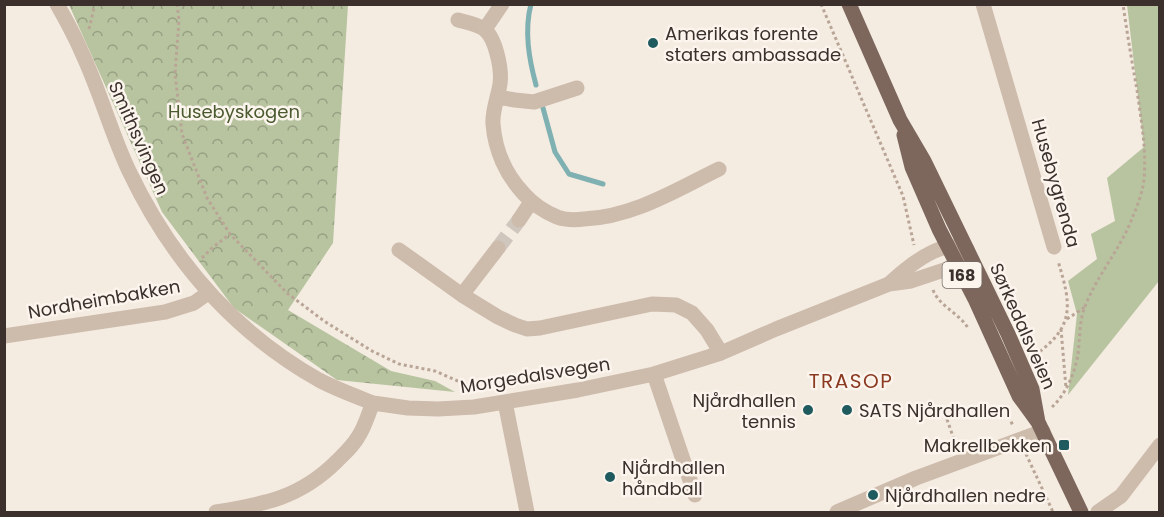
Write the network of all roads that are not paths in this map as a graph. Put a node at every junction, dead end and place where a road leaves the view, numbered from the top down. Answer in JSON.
{"nodes":[{"id":1,"x":57,"y":4,"type":"edge"},
{"id":2,"x":502,"y":4,"type":"edge"},
{"id":3,"x":849,"y":4,"type":"edge"},
{"id":4,"x":983,"y":4,"type":"edge"},
{"id":5,"x":458,"y":20,"type":"dead end"},
{"id":6,"x":485,"y":29,"type":"junction"},
{"id":7,"x":577,"y":88,"type":"dead end"},
{"id":8,"x":498,"y":97,"type":"junction"},
{"id":9,"x":900,"y":120,"type":"junction"},
{"id":10,"x":719,"y":169,"type":"dead end"},
{"id":11,"x":531,"y":202,"type":"junction"},
{"id":12,"x":519,"y":220,"type":"tunnel mouth"},
{"id":13,"x":948,"y":247,"type":"junction"},
{"id":14,"x":1054,"y":247,"type":"road end"},
{"id":15,"x":498,"y":248,"type":"tunnel mouth"},
{"id":16,"x":967,"y":249,"type":"junction"},
{"id":17,"x":399,"y":250,"type":"dead end"},
{"id":18,"x":956,"y":264,"type":"junction"},
{"id":19,"x":889,"y":284,"type":"junction"},
{"id":20,"x":208,"y":293,"type":"junction"},
{"id":21,"x":462,"y":295,"type":"junction"},
{"id":22,"x":4,"y":336,"type":"edge"},
{"id":23,"x":721,"y":353,"type":"junction"},
{"id":24,"x":654,"y":374,"type":"junction"},
{"id":25,"x":505,"y":402,"type":"junction"},
{"id":26,"x":373,"y":403,"type":"junction"},
{"id":27,"x":1041,"y":427,"type":"junction"},
{"id":28,"x":1160,"y":445,"type":"edge"},
{"id":29,"x":695,"y":495,"type":"dead end"},
{"id":30,"x":216,"y":513,"type":"edge"},
{"id":31,"x":527,"y":513,"type":"edge"},
{"id":32,"x":837,"y":513,"type":"edge"},
{"id":33,"x":1081,"y":513,"type":"edge"},
{"id":34,"x":1098,"y":513,"type":"edge"}],
"edges":[{"from":1,"to":20,"type":"street","name":"Smithsvingen"},
{"from":2,"to":6,"type":"street"},
{"from":3,"to":9,"type":"main road","name":"Sørkedalsveien","number":"168"},
{"from":4,"to":14,"type":"street","name":"Husebygrenda"},
{"from":5,"to":6,"type":"street"},
{"from":6,"to":8,"type":"street"},
{"from":7,"to":8,"type":"street"},
{"from":8,"to":11,"type":"street"},
{"from":9,"to":13,"type":"main road","name":"Sørkedalsveien","number":"168"},
{"from":9,"to":16,"type":"main road","name":"Sørkedalsveien","number":"168"},
{"from":10,"to":11,"type":"street"},
{"from":11,"to":12,"type":"street"},
{"from":13,"to":16,"type":"street","name":"Morgedalsvegen"},
{"from":13,"to":18,"type":"main road","name":"Sørkedalsveien","number":"168"},
{"from":13,"to":19,"type":"street","name":"Morgedalsvegen"},
{"from":15,"to":21,"type":"street"},
{"from":16,"to":18,"type":"street"},
{"from":16,"to":27,"type":"main road","name":"Sørkedalsveien","number":"168"},
{"from":17,"to":21,"type":"street"},
{"from":18,"to":19,"type":"street","name":"Morgedalsvegen"},
{"from":18,"to":27,"type":"main road","name":"Sørkedalsveien","number":"168"},
{"from":19,"to":23,"type":"street","name":"Morgedalsvegen"},
{"from":20,"to":22,"type":"street","name":"Nordheimbakken"},
{"from":20,"to":26,"type":"street","name":"Smithsvingen"},
{"from":21,"to":23,"type":"street"},
{"from":23,"to":24,"type":"street","name":"Morgedalsvegen"},
{"from":24,"to":25,"type":"street","name":"Morgedalsvegen"},
{"from":24,"to":29,"type":"street"},
{"from":25,"to":26,"type":"street","name":"Morgedalsvegen"},
{"from":25,"to":31,"type":"street"},
{"from":26,"to":30,"type":"street"},
{"from":27,"to":32,"type":"street"},
{"from":27,"to":33,"type":"main road","name":"Sørkedalsveien","number":"168"},
{"from":28,"to":34,"type":"street"}]}
